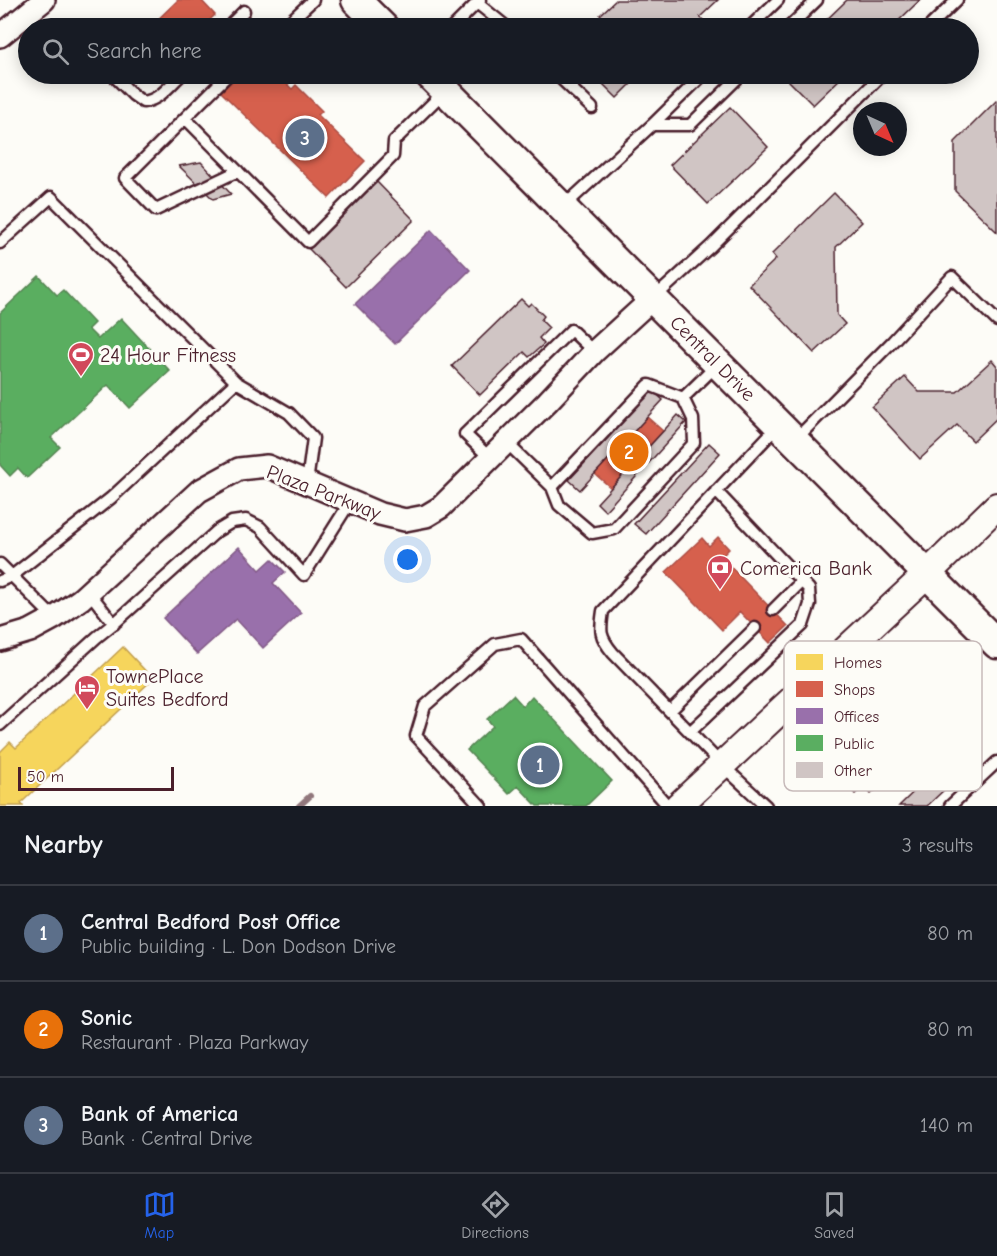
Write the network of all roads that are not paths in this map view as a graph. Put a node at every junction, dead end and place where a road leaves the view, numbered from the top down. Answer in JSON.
{"nodes":[{"id":1,"x":313,"y":0,"type":"edge"},
{"id":2,"x":356,"y":0,"type":"edge"},
{"id":3,"x":778,"y":0,"type":"edge"},
{"id":4,"x":957,"y":0,"type":"edge"},
{"id":5,"x":478,"y":1,"type":"edge"},
{"id":6,"x":36,"y":2,"type":"edge"},
{"id":7,"x":810,"y":2,"type":"edge"},
{"id":8,"x":244,"y":11,"type":"dead end"},
{"id":9,"x":19,"y":18,"type":"edge"},
{"id":10,"x":237,"y":18,"type":"edge"},
{"id":11,"x":294,"y":18,"type":"edge"},
{"id":12,"x":374,"y":18,"type":"edge"},
{"id":13,"x":462,"y":18,"type":"edge"},
{"id":14,"x":497,"y":18,"type":"edge"},
{"id":15,"x":759,"y":18,"type":"edge"},
{"id":16,"x":796,"y":18,"type":"edge"},
{"id":17,"x":938,"y":18,"type":"edge"},
{"id":18,"x":18,"y":19,"type":"edge"},
{"id":19,"x":0,"y":36,"type":"edge"},
{"id":20,"x":122,"y":84,"type":"edge"},
{"id":21,"x":172,"y":84,"type":"edge"},
{"id":22,"x":219,"y":84,"type":"edge"},
{"id":23,"x":437,"y":84,"type":"edge"},
{"id":24,"x":440,"y":84,"type":"edge"},
{"id":25,"x":567,"y":84,"type":"edge"},
{"id":26,"x":694,"y":84,"type":"edge"},
{"id":27,"x":732,"y":84,"type":"edge"},
{"id":28,"x":873,"y":84,"type":"edge"},
{"id":29,"x":592,"y":108,"type":"dead end"},
{"id":30,"x":185,"y":118,"type":"junction"},
{"id":31,"x":652,"y":125,"type":"junction"},
{"id":32,"x":238,"y":171,"type":"junction"},
{"id":33,"x":563,"y":207,"type":"junction"},
{"id":34,"x":0,"y":243,"type":"edge"},
{"id":35,"x":653,"y":298,"type":"junction"},
{"id":36,"x":997,"y":321,"type":"edge"},
{"id":37,"x":594,"y":352,"type":"junction"},
{"id":38,"x":718,"y":363,"type":"junction"},
{"id":39,"x":236,"y":382,"type":"junction"},
{"id":40,"x":683,"y":398,"type":"junction"},
{"id":41,"x":787,"y":432,"type":"junction"},
{"id":42,"x":506,"y":442,"type":"junction"},
{"id":43,"x":490,"y":458,"type":"junction"},
{"id":44,"x":307,"y":483,"type":"junction"},
{"id":45,"x":552,"y":487,"type":"junction"},
{"id":46,"x":716,"y":491,"type":"junction"},
{"id":47,"x":350,"y":502,"type":"junction"},
{"id":48,"x":997,"y":506,"type":"edge"},
{"id":49,"x":0,"y":564,"type":"edge"},
{"id":50,"x":927,"y":574,"type":"junction"},
{"id":51,"x":12,"y":576,"type":"junction"},
{"id":52,"x":0,"y":581,"type":"edge"},
{"id":53,"x":806,"y":585,"type":"junction"},
{"id":54,"x":89,"y":592,"type":"junction"},
{"id":55,"x":773,"y":610,"type":"dead end"},
{"id":56,"x":54,"y":618,"type":"junction"},
{"id":57,"x":114,"y":624,"type":"junction"},
{"id":58,"x":755,"y":628,"type":"dead end"},
{"id":59,"x":0,"y":640,"type":"edge"},
{"id":60,"x":786,"y":641,"type":"edge"},
{"id":61,"x":855,"y":641,"type":"edge"},
{"id":62,"x":784,"y":643,"type":"edge"},
{"id":63,"x":997,"y":644,"type":"edge"},
{"id":64,"x":784,"y":707,"type":"edge"},
{"id":65,"x":670,"y":711,"type":"junction"},
{"id":66,"x":0,"y":725,"type":"edge"},
{"id":67,"x":690,"y":732,"type":"junction"},
{"id":68,"x":997,"y":762,"type":"edge"},
{"id":69,"x":722,"y":765,"type":"junction"},
{"id":70,"x":982,"y":776,"type":"edge"},
{"id":71,"x":966,"y":791,"type":"edge"},
{"id":72,"x":481,"y":806,"type":"edge"},
{"id":73,"x":668,"y":806,"type":"edge"},
{"id":74,"x":678,"y":806,"type":"edge"},
{"id":75,"x":766,"y":806,"type":"edge"},
{"id":76,"x":950,"y":806,"type":"edge"}],
"edges":[{"from":1,"to":11,"type":"lane"},
{"from":2,"to":12,"type":"main road"},
{"from":3,"to":15,"type":"lane"},
{"from":4,"to":17,"type":"lane"},
{"from":5,"to":13,"type":"lane"},
{"from":5,"to":14,"type":"lane"},
{"from":6,"to":9,"type":"street"},
{"from":7,"to":16,"type":"lane"},
{"from":8,"to":10,"type":"lane"},
{"from":18,"to":19,"type":"street"},
{"from":20,"to":21,"type":"lane"},
{"from":22,"to":30,"type":"lane"},
{"from":23,"to":32,"type":"lane"},
{"from":24,"to":33,"type":"main road","name":"Central Drive"},
{"from":25,"to":29,"type":"lane"},
{"from":26,"to":31,"type":"lane"},
{"from":27,"to":31,"type":"lane"},
{"from":28,"to":35,"type":"lane"},
{"from":30,"to":32,"type":"lane"},
{"from":30,"to":32,"type":"lane"},
{"from":31,"to":33,"type":"lane"},
{"from":33,"to":35,"type":"main road","name":"Central Drive"},
{"from":34,"to":39,"type":"lane"},
{"from":35,"to":37,"type":"street","name":"Plaza Parkway"},
{"from":35,"to":38,"type":"main road","name":"Central Drive"},
{"from":36,"to":41,"type":"lane"},
{"from":37,"to":42,"type":"street","name":"Plaza Parkway"},
{"from":37,"to":43,"type":"lane"},
{"from":38,"to":40,"type":"lane"},
{"from":38,"to":41,"type":"main road","name":"Central Drive"},
{"from":39,"to":44,"type":"lane"},
{"from":39,"to":51,"type":"lane"},
{"from":40,"to":45,"type":"lane"},
{"from":40,"to":45,"type":"lane"},
{"from":41,"to":46,"type":"lane"},
{"from":41,"to":50,"type":"main road","name":"Central Drive"},
{"from":42,"to":43,"type":"street","name":"Plaza Parkway"},
{"from":42,"to":45,"type":"lane"},
{"from":43,"to":47,"type":"street","name":"Plaza Parkway"},
{"from":44,"to":47,"type":"street","name":"Plaza Parkway"},
{"from":44,"to":54,"type":"street","name":"Plaza Parkway"},
{"from":46,"to":53,"type":"lane"},
{"from":46,"to":65,"type":"lane"},
{"from":47,"to":57,"type":"lane"},
{"from":48,"to":50,"type":"street"},
{"from":49,"to":51,"type":"lane"},
{"from":50,"to":61,"type":"street"},
{"from":50,"to":63,"type":"main road","name":"Central Drive"},
{"from":51,"to":52,"type":"lane"},
{"from":51,"to":56,"type":"lane"},
{"from":53,"to":55,"type":"lane"},
{"from":53,"to":60,"type":"lane"},
{"from":54,"to":56,"type":"street","name":"Plaza Parkway"},
{"from":54,"to":57,"type":"lane"},
{"from":56,"to":59,"type":"street","name":"Plaza Parkway"},
{"from":57,"to":66,"type":"lane"},
{"from":58,"to":65,"type":"lane"},
{"from":62,"to":67,"type":"lane"},
{"from":64,"to":69,"type":"street"},
{"from":65,"to":67,"type":"lane"},
{"from":67,"to":69,"type":"lane"},
{"from":68,"to":70,"type":"lane"},
{"from":69,"to":74,"type":"street"},
{"from":69,"to":75,"type":"lane"},
{"from":71,"to":76,"type":"lane"},
{"from":72,"to":73,"type":"lane"}]}
